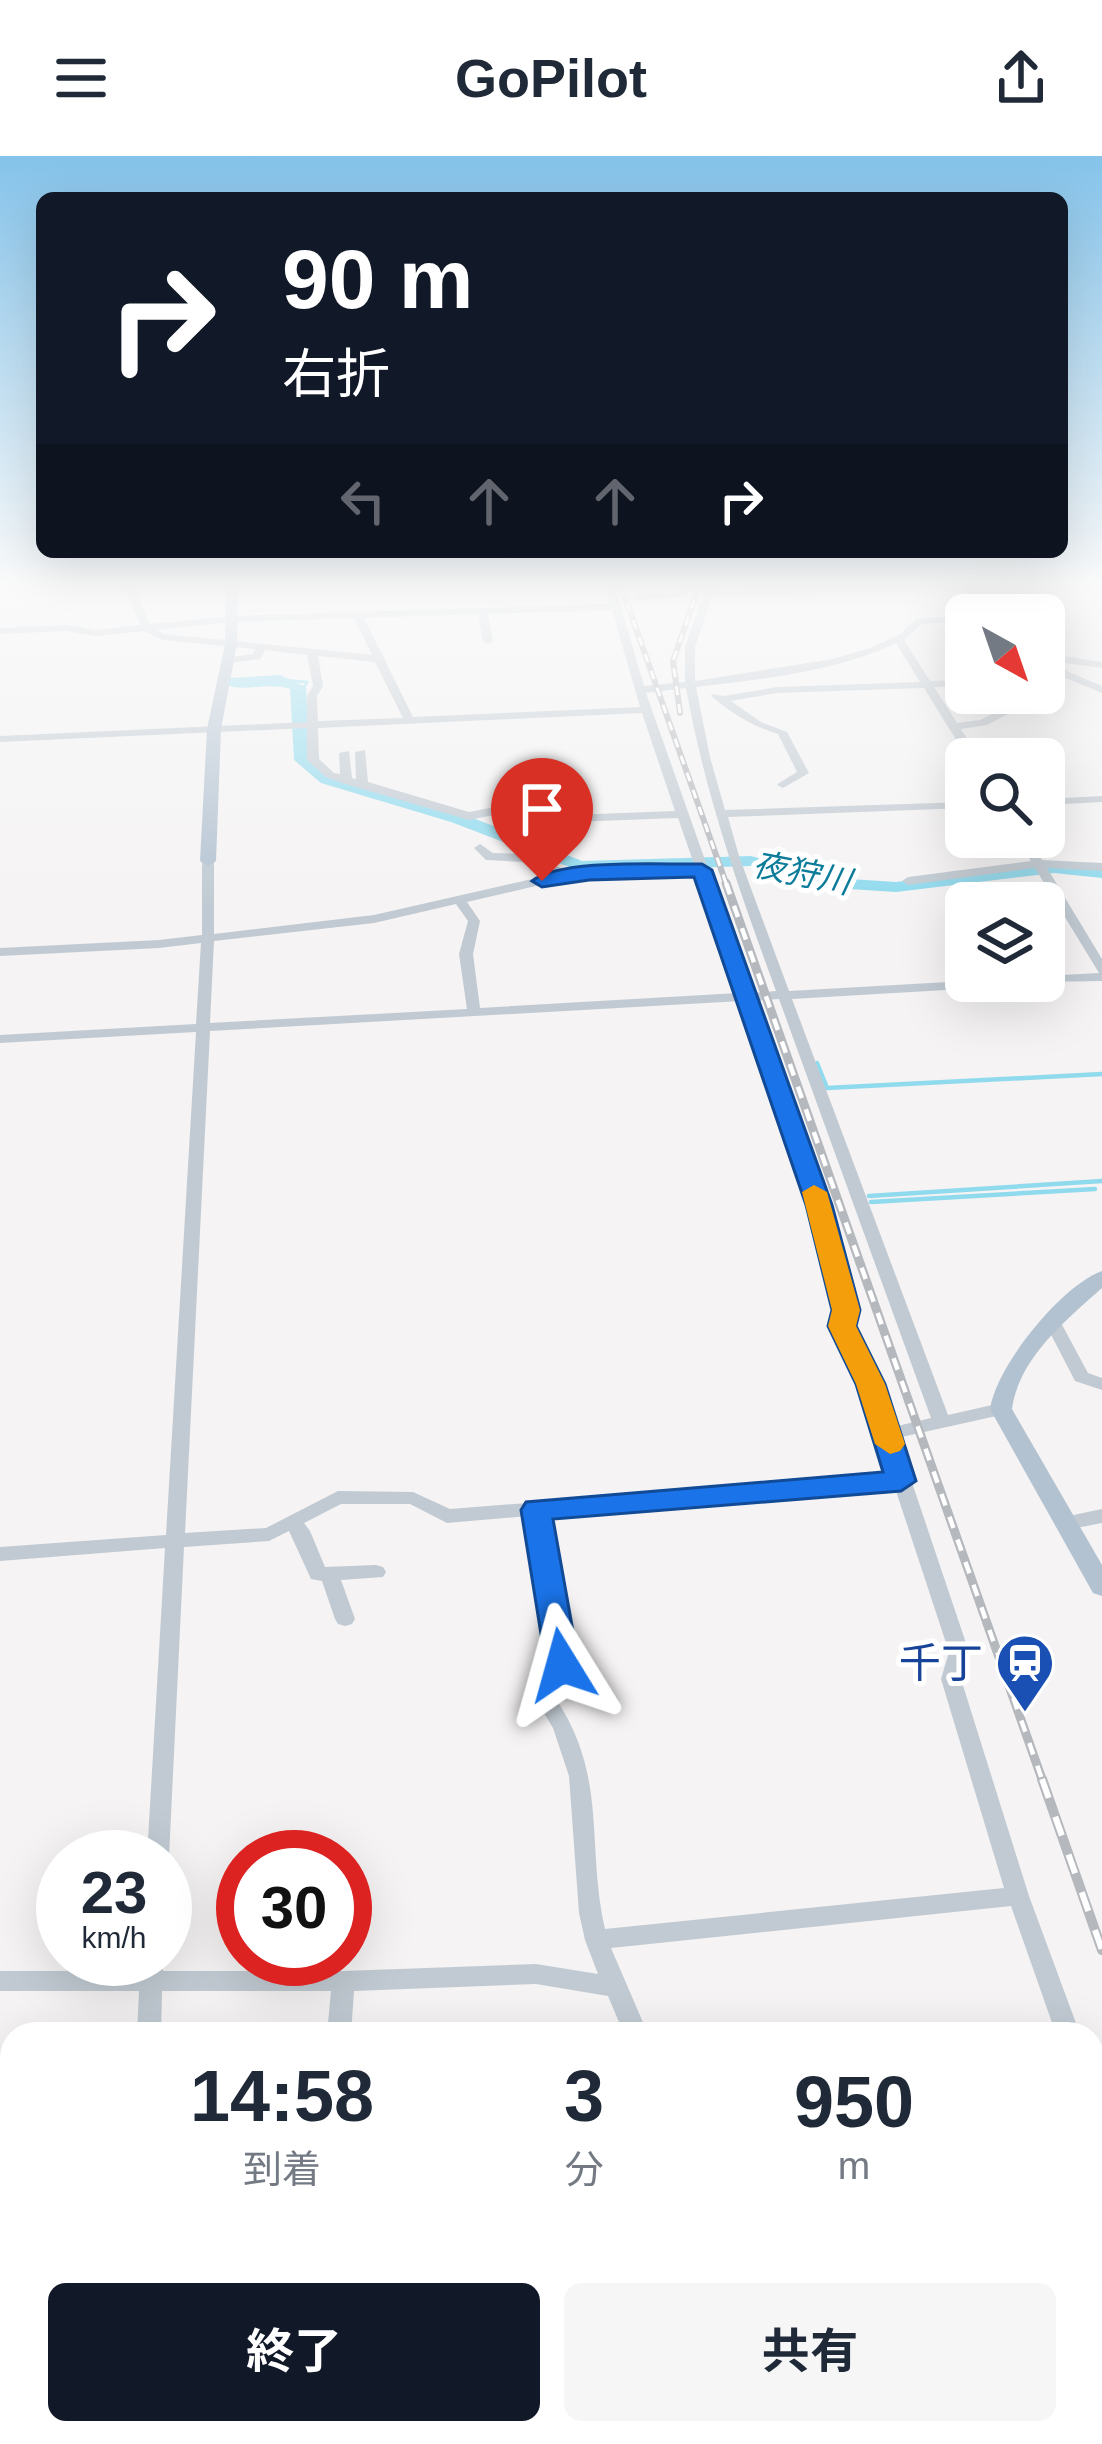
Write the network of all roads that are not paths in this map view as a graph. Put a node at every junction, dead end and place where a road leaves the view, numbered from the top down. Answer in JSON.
{"nodes":[{"id":1,"x":221,"y":693,"type":"edge"},
{"id":2,"x":312,"y":693,"type":"edge"},
{"id":3,"x":396,"y":693,"type":"edge"},
{"id":4,"x":641,"y":693,"type":"edge"},
{"id":5,"x":697,"y":693,"type":"edge"},
{"id":6,"x":709,"y":693,"type":"edge"},
{"id":7,"x":761,"y":693,"type":"edge"},
{"id":8,"x":932,"y":693,"type":"edge"},
{"id":9,"x":721,"y":700,"type":"junction"},
{"id":10,"x":646,"y":710,"type":"junction"},
{"id":11,"x":1001,"y":714,"type":"edge"},
{"id":12,"x":410,"y":721,"type":"junction"},
{"id":13,"x":306,"y":725,"type":"junction"},
{"id":14,"x":954,"y":727,"type":"junction"},
{"id":15,"x":214,"y":729,"type":"junction"},
{"id":16,"x":961,"y":738,"type":"edge"},
{"id":17,"x":0,"y":739,"type":"edge"},
{"id":18,"x":361,"y":752,"type":"dead end"},
{"id":19,"x":345,"y":753,"type":"dead end"},
{"id":20,"x":346,"y":781,"type":"junction"},
{"id":21,"x":362,"y":785,"type":"junction"},
{"id":22,"x":783,"y":785,"type":"dead end"},
{"id":23,"x":1102,"y":799,"type":"edge"},
{"id":24,"x":1065,"y":801,"type":"edge"},
{"id":25,"x":945,"y":805,"type":"edge"},
{"id":26,"x":683,"y":814,"type":"junction"},
{"id":27,"x":722,"y":814,"type":"junction"},
{"id":28,"x":542,"y":820,"type":"junction"},
{"id":29,"x":507,"y":833,"type":"dead end"},
{"id":30,"x":480,"y":848,"type":"dead end"},
{"id":31,"x":1035,"y":858,"type":"edge"},
{"id":32,"x":208,"y":861,"type":"joint"},
{"id":33,"x":701,"y":866,"type":"junction"},
{"id":34,"x":1102,"y":867,"type":"edge"},
{"id":35,"x":1041,"y":868,"type":"junction"},
{"id":36,"x":562,"y":873,"type":"junction"},
{"id":37,"x":908,"y":881,"type":"dead end"},
{"id":38,"x":459,"y":900,"type":"junction"},
{"id":39,"x":208,"y":937,"type":"junction"},
{"id":40,"x":0,"y":952,"type":"edge"},
{"id":41,"x":1102,"y":974,"type":"edge"},
{"id":42,"x":1065,"y":978,"type":"edge"},
{"id":43,"x":945,"y":986,"type":"edge"},
{"id":44,"x":783,"y":995,"type":"junction"},
{"id":45,"x":748,"y":997,"type":"junction"},
{"id":46,"x":474,"y":1012,"type":"junction"},
{"id":47,"x":200,"y":1028,"type":"junction"},
{"id":48,"x":0,"y":1039,"type":"edge"},
{"id":49,"x":1101,"y":1279,"type":"edge"},
{"id":50,"x":1052,"y":1321,"type":"junction"},
{"id":51,"x":1102,"y":1384,"type":"edge"},
{"id":52,"x":1001,"y":1409,"type":"junction"},
{"id":53,"x":942,"y":1423,"type":"junction"},
{"id":54,"x":887,"y":1434,"type":"junction"},
{"id":55,"x":901,"y":1481,"type":"junction"},
{"id":56,"x":536,"y":1510,"type":"junction"},
{"id":57,"x":1102,"y":1516,"type":"edge"},
{"id":58,"x":292,"y":1523,"type":"junction"},
{"id":59,"x":1066,"y":1523,"type":"junction"},
{"id":60,"x":175,"y":1541,"type":"junction"},
{"id":61,"x":0,"y":1554,"type":"edge"},
{"id":62,"x":376,"y":1572,"type":"dead end"},
{"id":63,"x":329,"y":1575,"type":"junction"},
{"id":64,"x":1102,"y":1587,"type":"edge"},
{"id":65,"x":345,"y":1619,"type":"dead end"},
{"id":66,"x":159,"y":1830,"type":"edge"},
{"id":67,"x":1018,"y":1896,"type":"junction"},
{"id":68,"x":596,"y":1940,"type":"junction"},
{"id":69,"x":36,"y":1979,"type":"edge"},
{"id":70,"x":372,"y":1980,"type":"edge"},
{"id":71,"x":0,"y":1981,"type":"edge"},
{"id":72,"x":151,"y":1986,"type":"edge"},
{"id":73,"x":344,"y":1986,"type":"edge"},
{"id":74,"x":612,"y":1986,"type":"junction"},
{"id":75,"x":150,"y":2022,"type":"edge"},
{"id":76,"x":340,"y":2022,"type":"edge"},
{"id":77,"x":630,"y":2022,"type":"edge"},
{"id":78,"x":1064,"y":2022,"type":"edge"}],
"edges":[{"from":1,"to":15,"type":"main road"},
{"from":2,"to":13,"type":"street"},
{"from":3,"to":12,"type":"street"},
{"from":4,"to":10,"type":"street"},
{"from":5,"to":27,"type":"street"},
{"from":6,"to":9,"type":"street"},
{"from":7,"to":9,"type":"street"},
{"from":8,"to":14,"type":"street"},
{"from":9,"to":22,"type":"street"},
{"from":10,"to":12,"type":"street"},
{"from":10,"to":26,"type":"street"},
{"from":11,"to":14,"type":"street"},
{"from":12,"to":13,"type":"street"},
{"from":13,"to":15,"type":"street"},
{"from":13,"to":20,"type":"street"},
{"from":14,"to":16,"type":"street"},
{"from":15,"to":17,"type":"street"},
{"from":15,"to":32,"type":"main road"},
{"from":18,"to":21,"type":"street"},
{"from":19,"to":20,"type":"street"},
{"from":20,"to":21,"type":"street"},
{"from":21,"to":28,"type":"street"},
{"from":23,"to":24,"type":"street"},
{"from":25,"to":27,"type":"street"},
{"from":26,"to":28,"type":"street"},
{"from":26,"to":33,"type":"street"},
{"from":27,"to":44,"type":"street"},
{"from":28,"to":29,"type":"street"},
{"from":30,"to":36,"type":"street"},
{"from":31,"to":35,"type":"street"},
{"from":32,"to":39,"type":"street"},
{"from":33,"to":36,"type":"street"},
{"from":33,"to":45,"type":"street"},
{"from":34,"to":35,"type":"street"},
{"from":35,"to":37,"type":"street"},
{"from":35,"to":41,"type":"street"},
{"from":36,"to":38,"type":"street"},
{"from":38,"to":39,"type":"street"},
{"from":38,"to":46,"type":"street"},
{"from":39,"to":40,"type":"street"},
{"from":39,"to":47,"type":"street"},
{"from":41,"to":42,"type":"street"},
{"from":43,"to":44,"type":"street"},
{"from":44,"to":45,"type":"street"},
{"from":44,"to":53,"type":"street"},
{"from":45,"to":46,"type":"street"},
{"from":45,"to":54,"type":"street"},
{"from":46,"to":47,"type":"street"},
{"from":47,"to":48,"type":"street"},
{"from":47,"to":60,"type":"street"},
{"from":49,"to":50,"type":"main road"},
{"from":50,"to":51,"type":"street"},
{"from":50,"to":52,"type":"main road"},
{"from":52,"to":53,"type":"street"},
{"from":52,"to":59,"type":"main road"},
{"from":53,"to":54,"type":"street"},
{"from":54,"to":55,"type":"street"},
{"from":55,"to":56,"type":"street"},
{"from":55,"to":67,"type":"street"},
{"from":56,"to":58,"type":"street"},
{"from":56,"to":68,"type":"street"},
{"from":57,"to":59,"type":"street"},
{"from":58,"to":60,"type":"street"},
{"from":58,"to":63,"type":"street"},
{"from":59,"to":64,"type":"main road"},
{"from":60,"to":61,"type":"street"},
{"from":60,"to":66,"type":"street"},
{"from":62,"to":63,"type":"street"},
{"from":63,"to":65,"type":"street"},
{"from":67,"to":68,"type":"street"},
{"from":67,"to":78,"type":"street"},
{"from":68,"to":74,"type":"street"},
{"from":69,"to":71,"type":"street"},
{"from":70,"to":74,"type":"street"},
{"from":72,"to":75,"type":"street"},
{"from":73,"to":76,"type":"street"},
{"from":74,"to":77,"type":"street"}]}
